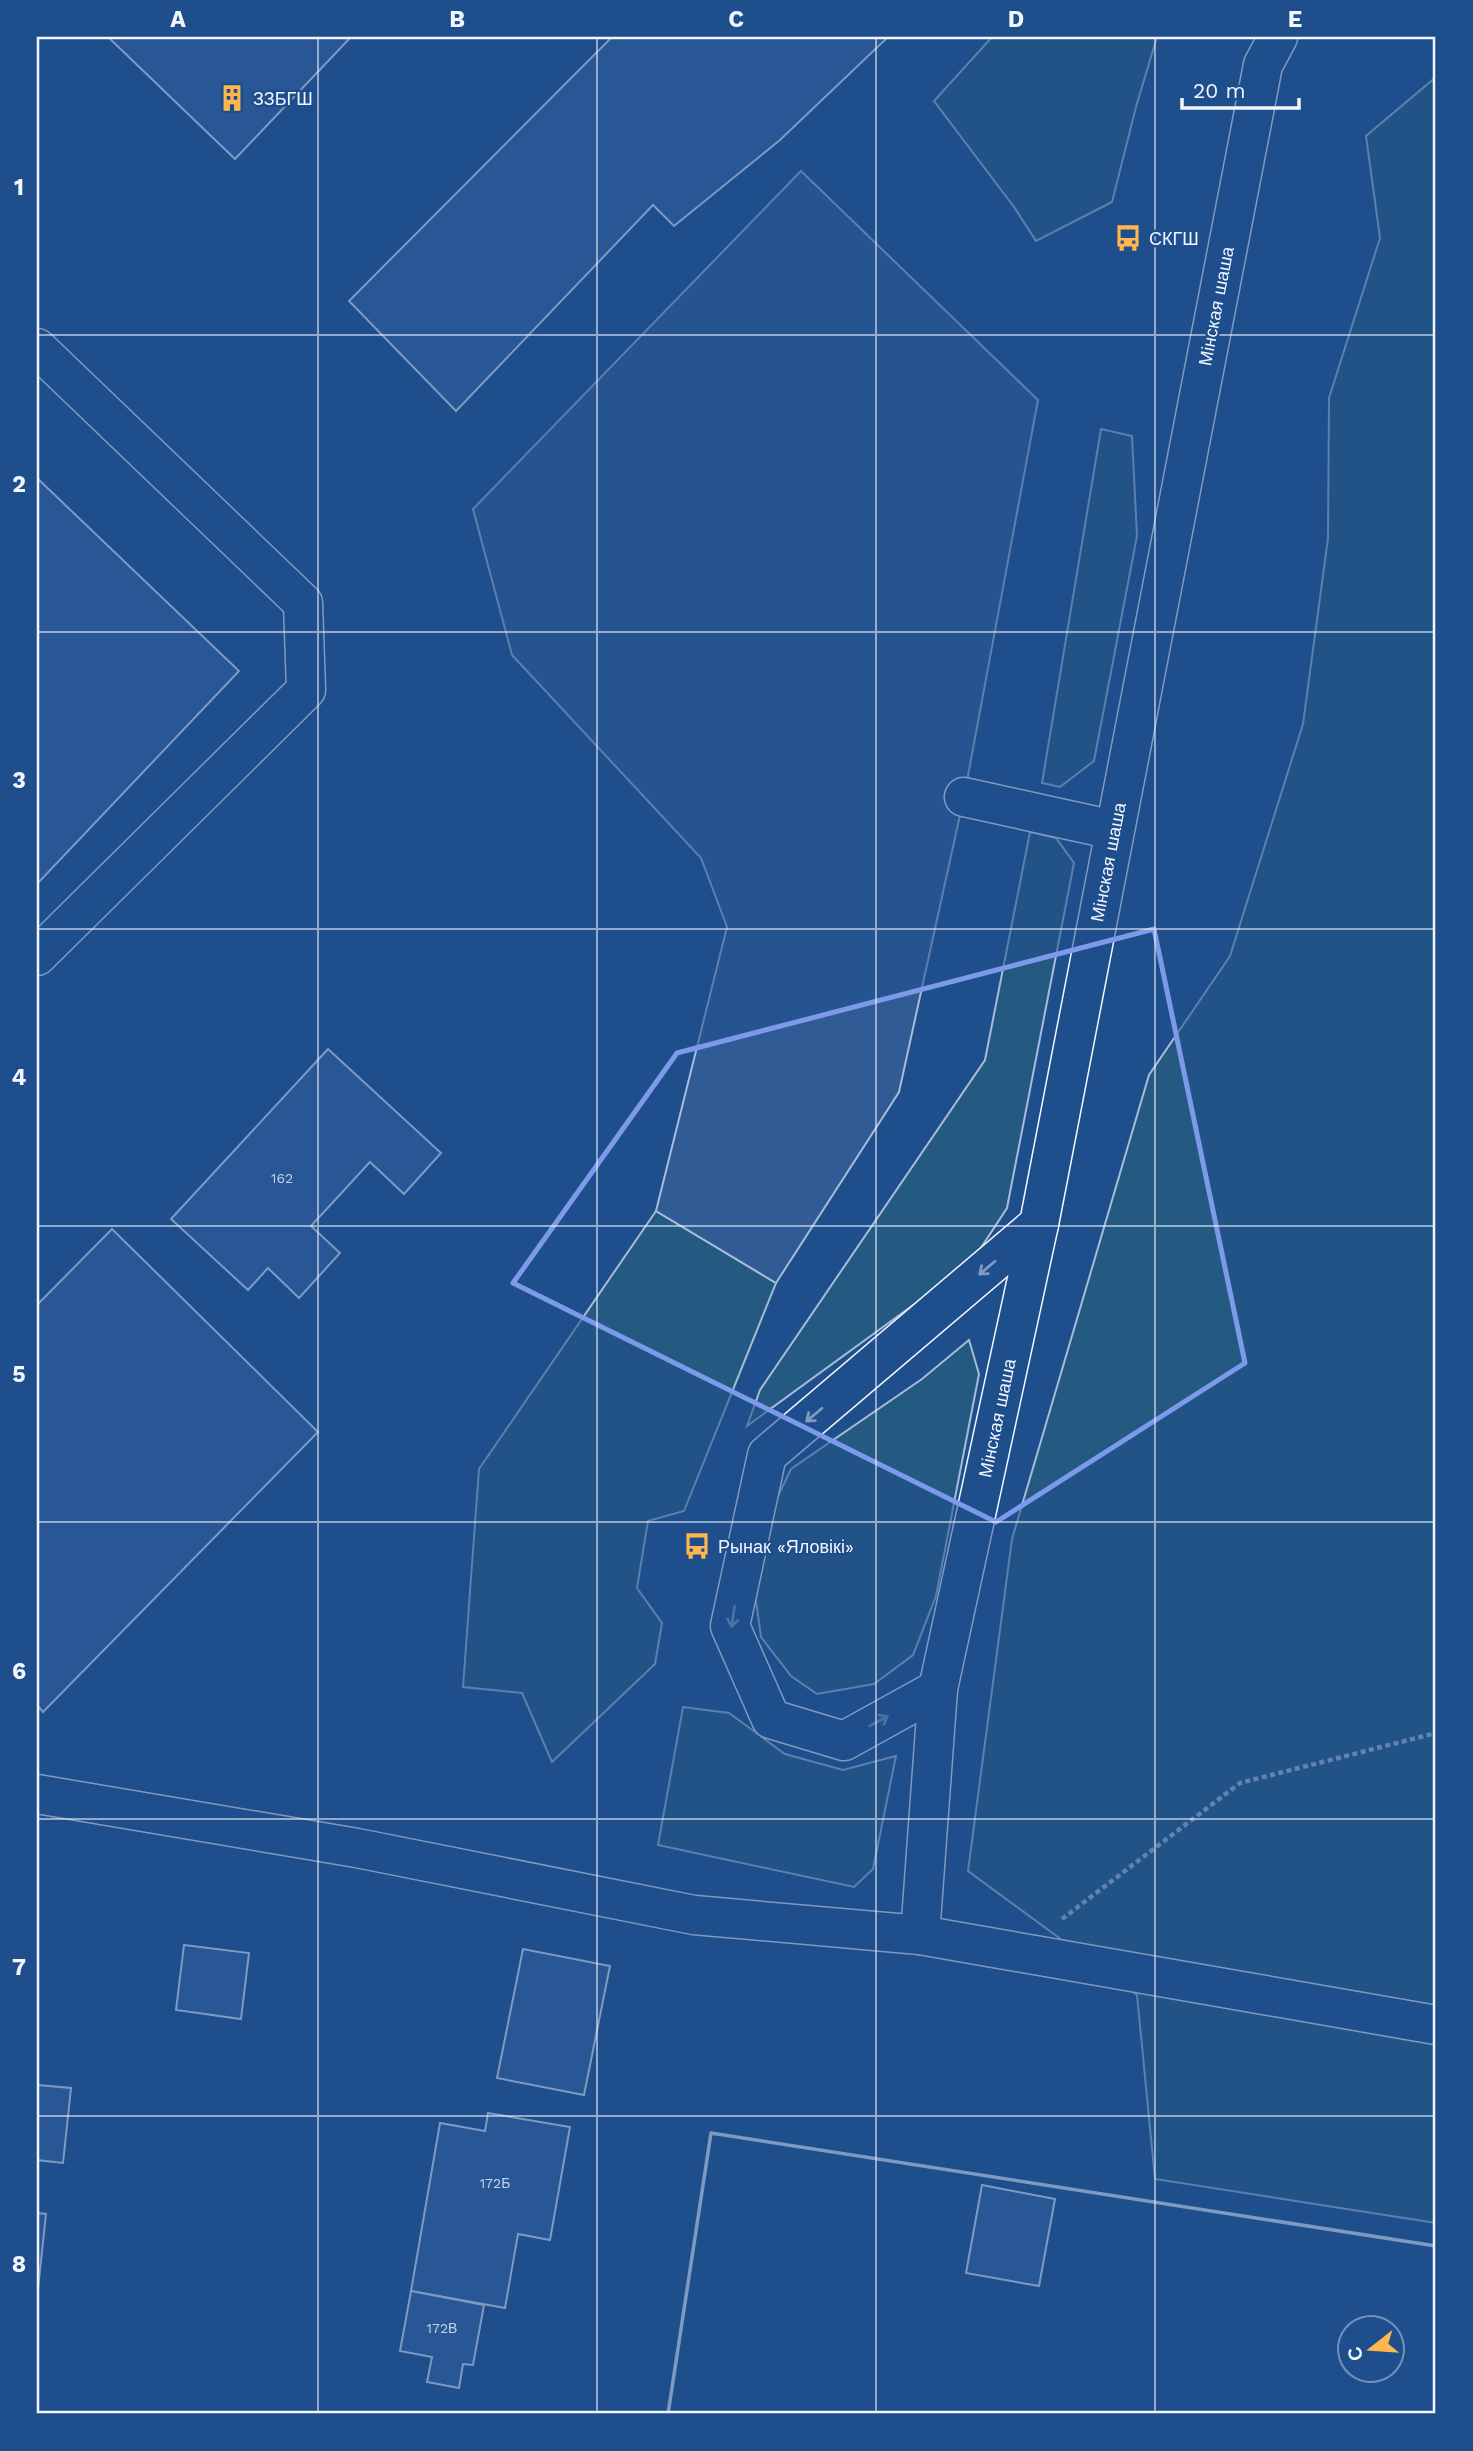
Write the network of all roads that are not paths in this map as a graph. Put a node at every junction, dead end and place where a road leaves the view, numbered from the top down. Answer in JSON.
{"nodes":[{"id":1,"x":1278,"y":37,"type":"edge"},
{"id":2,"x":37,"y":348,"type":"edge"},
{"id":3,"x":964,"y":797,"type":"dead end"},
{"id":4,"x":1114,"y":830,"type":"junction"},
{"id":5,"x":37,"y":956,"type":"edge"},
{"id":6,"x":1039,"y":1224,"type":"junction"},
{"id":7,"x":937,"y":1689,"type":"junction"},
{"id":8,"x":37,"y":1794,"type":"edge"},
{"id":9,"x":919,"y":1935,"type":"junction"},
{"id":10,"x":1436,"y":2025,"type":"edge"}],
"edges":[{"from":1,"to":4,"type":"street","name":"Мінская шаша"},
{"from":2,"to":5,"type":"street"},
{"from":3,"to":4,"type":"street"},
{"from":4,"to":6,"type":"street","name":"Мінская шаша"},
{"from":6,"to":7,"type":"street","name":"Мінская шаша"},
{"from":6,"to":7,"type":"street","one_way":true},
{"from":7,"to":9,"type":"street","name":"Мінская шаша"},
{"from":8,"to":9,"type":"street"},
{"from":9,"to":10,"type":"street"}]}
